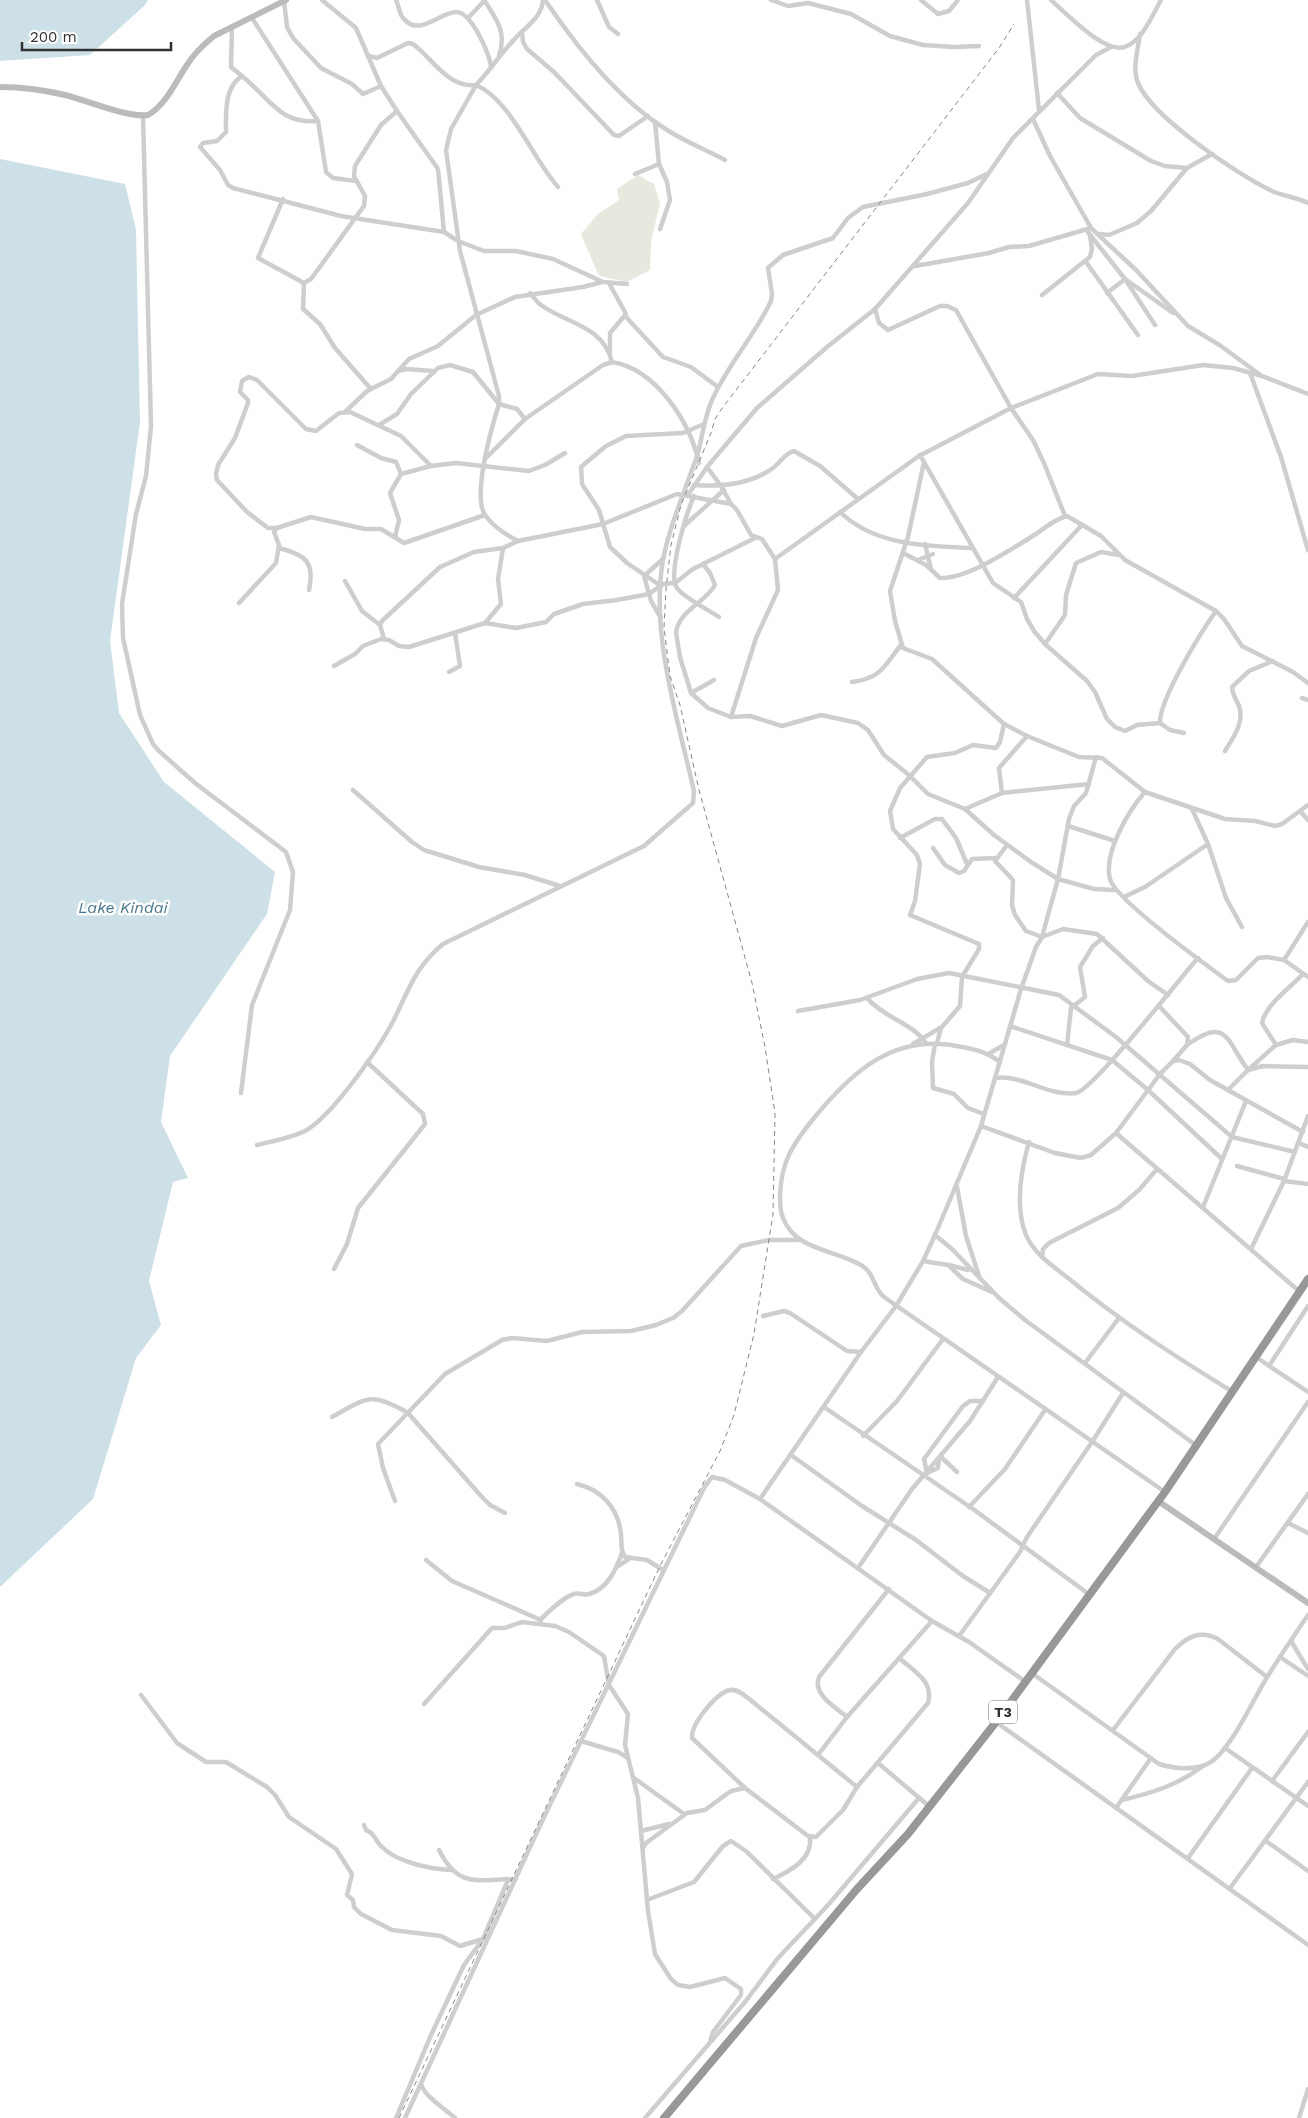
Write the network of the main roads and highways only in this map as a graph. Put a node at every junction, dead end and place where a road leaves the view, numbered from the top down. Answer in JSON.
{"nodes":[{"id":1,"x":285,"y":0,"type":"edge"},
{"id":2,"x":0,"y":87,"type":"edge"},
{"id":3,"x":1308,"y":1279,"type":"edge"},
{"id":4,"x":1158,"y":1501,"type":"junction"},
{"id":5,"x":1308,"y":1603,"type":"edge"},
{"id":6,"x":664,"y":2118,"type":"edge"}],
"edges":[{"from":1,"to":2,"type":"main road"},
{"from":3,"to":4,"type":"highway","number":"T3"},
{"from":4,"to":5,"type":"main road"},
{"from":4,"to":6,"type":"highway","number":"T3"}]}
